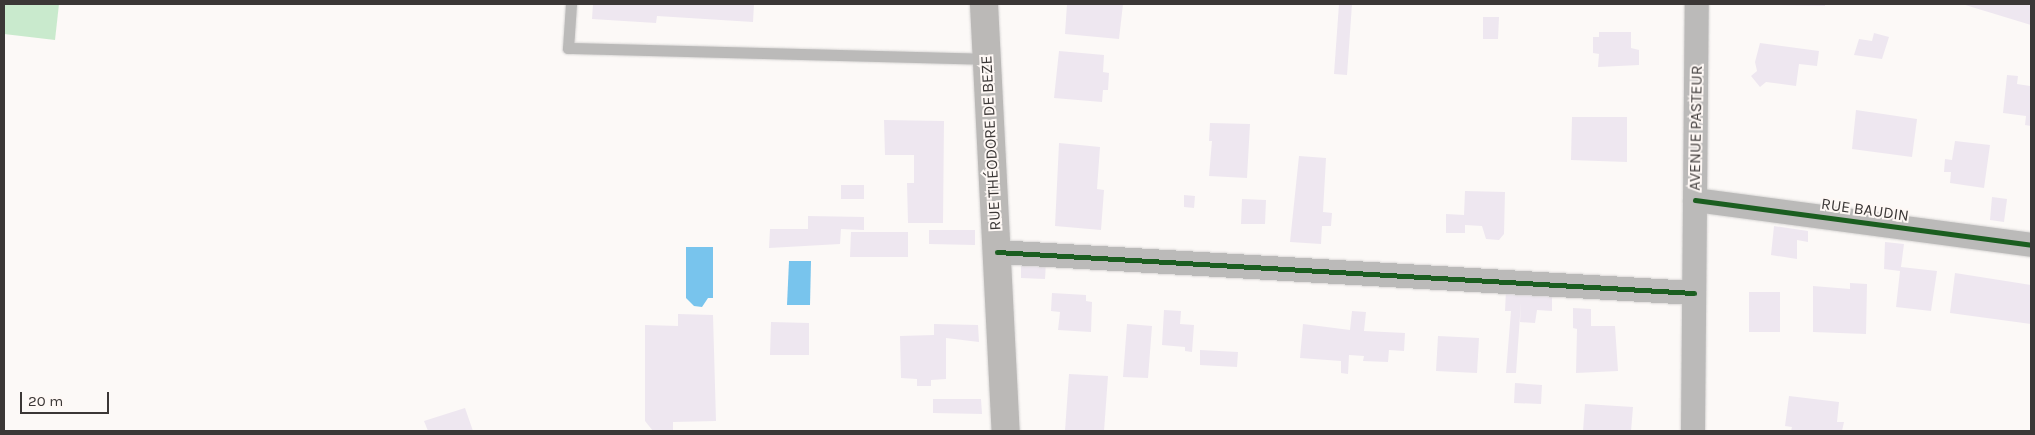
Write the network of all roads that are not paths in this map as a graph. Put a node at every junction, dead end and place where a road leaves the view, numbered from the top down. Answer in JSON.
{"nodes":[{"id":1,"x":571,"y":4,"type":"edge"},
{"id":2,"x":984,"y":4,"type":"edge"},
{"id":3,"x":1697,"y":4,"type":"edge"},
{"id":4,"x":987,"y":59,"type":"junction"},
{"id":5,"x":1695,"y":200,"type":"junction"},
{"id":6,"x":2031,"y":245,"type":"edge"},
{"id":7,"x":997,"y":252,"type":"junction"},
{"id":8,"x":1694,"y":293,"type":"junction"},
{"id":9,"x":1006,"y":431,"type":"edge"},
{"id":10,"x":1693,"y":431,"type":"edge"}],
"edges":[{"from":1,"to":4,"type":"lane"},
{"from":2,"to":4,"type":"street","name":"RUE THÉODORE DE BEZE"},
{"from":3,"to":5,"type":"street","name":"AVENUE PASTEUR"},
{"from":4,"to":7,"type":"street","name":"RUE THÉODORE DE BEZE"},
{"from":5,"to":6,"type":"street","name":"RUE BAUDIN"},
{"from":5,"to":8,"type":"street","name":"AVENUE PASTEUR"},
{"from":7,"to":8,"type":"street"},
{"from":7,"to":9,"type":"street","name":"RUE THÉODORE DE BEZE"},
{"from":8,"to":10,"type":"street","name":"AVENUE PASTEUR"}]}
